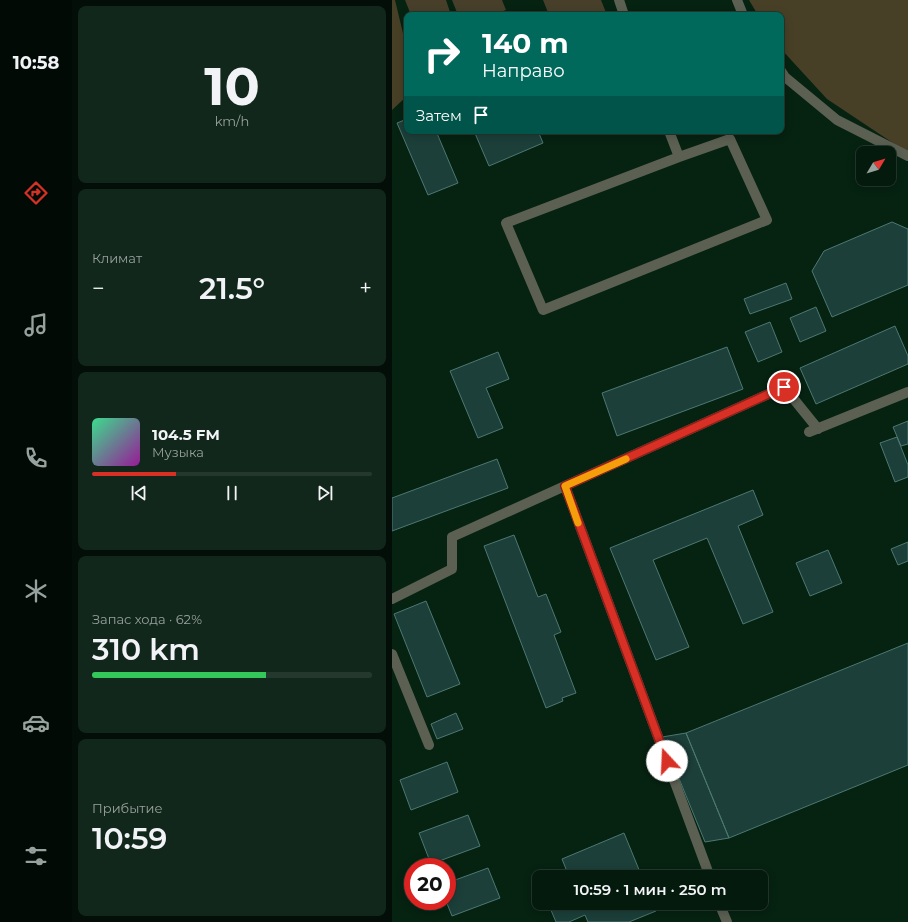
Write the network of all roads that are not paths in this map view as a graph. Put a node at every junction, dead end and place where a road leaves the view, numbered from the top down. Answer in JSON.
{"nodes":[{"id":1,"x":619,"y":0,"type":"edge"},
{"id":2,"x":737,"y":0,"type":"edge"},
{"id":3,"x":623,"y":12,"type":"edge"},
{"id":4,"x":742,"y":12,"type":"edge"},
{"id":5,"x":784,"y":76,"type":"edge"},
{"id":6,"x":670,"y":134,"type":"edge"},
{"id":7,"x":908,"y":156,"type":"edge"},
{"id":8,"x":679,"y":157,"type":"junction"},
{"id":9,"x":908,"y":392,"type":"edge"},
{"id":10,"x":565,"y":486,"type":"junction"},
{"id":11,"x":392,"y":599,"type":"edge"},
{"id":12,"x":392,"y":654,"type":"edge"},
{"id":13,"x":429,"y":746,"type":"dead end"},
{"id":14,"x":707,"y":870,"type":"edge"},
{"id":15,"x":722,"y":910,"type":"edge"},
{"id":16,"x":726,"y":922,"type":"edge"}],
"edges":[{"from":1,"to":3,"type":"lane"},
{"from":2,"to":4,"type":"lane"},
{"from":5,"to":7,"type":"lane"},
{"from":6,"to":8,"type":"lane"},
{"from":8,"to":8,"type":"lane"},
{"from":9,"to":10,"type":"lane"},
{"from":10,"to":11,"type":"lane"},
{"from":10,"to":14,"type":"lane"},
{"from":12,"to":13,"type":"lane"},
{"from":15,"to":16,"type":"lane"}]}
